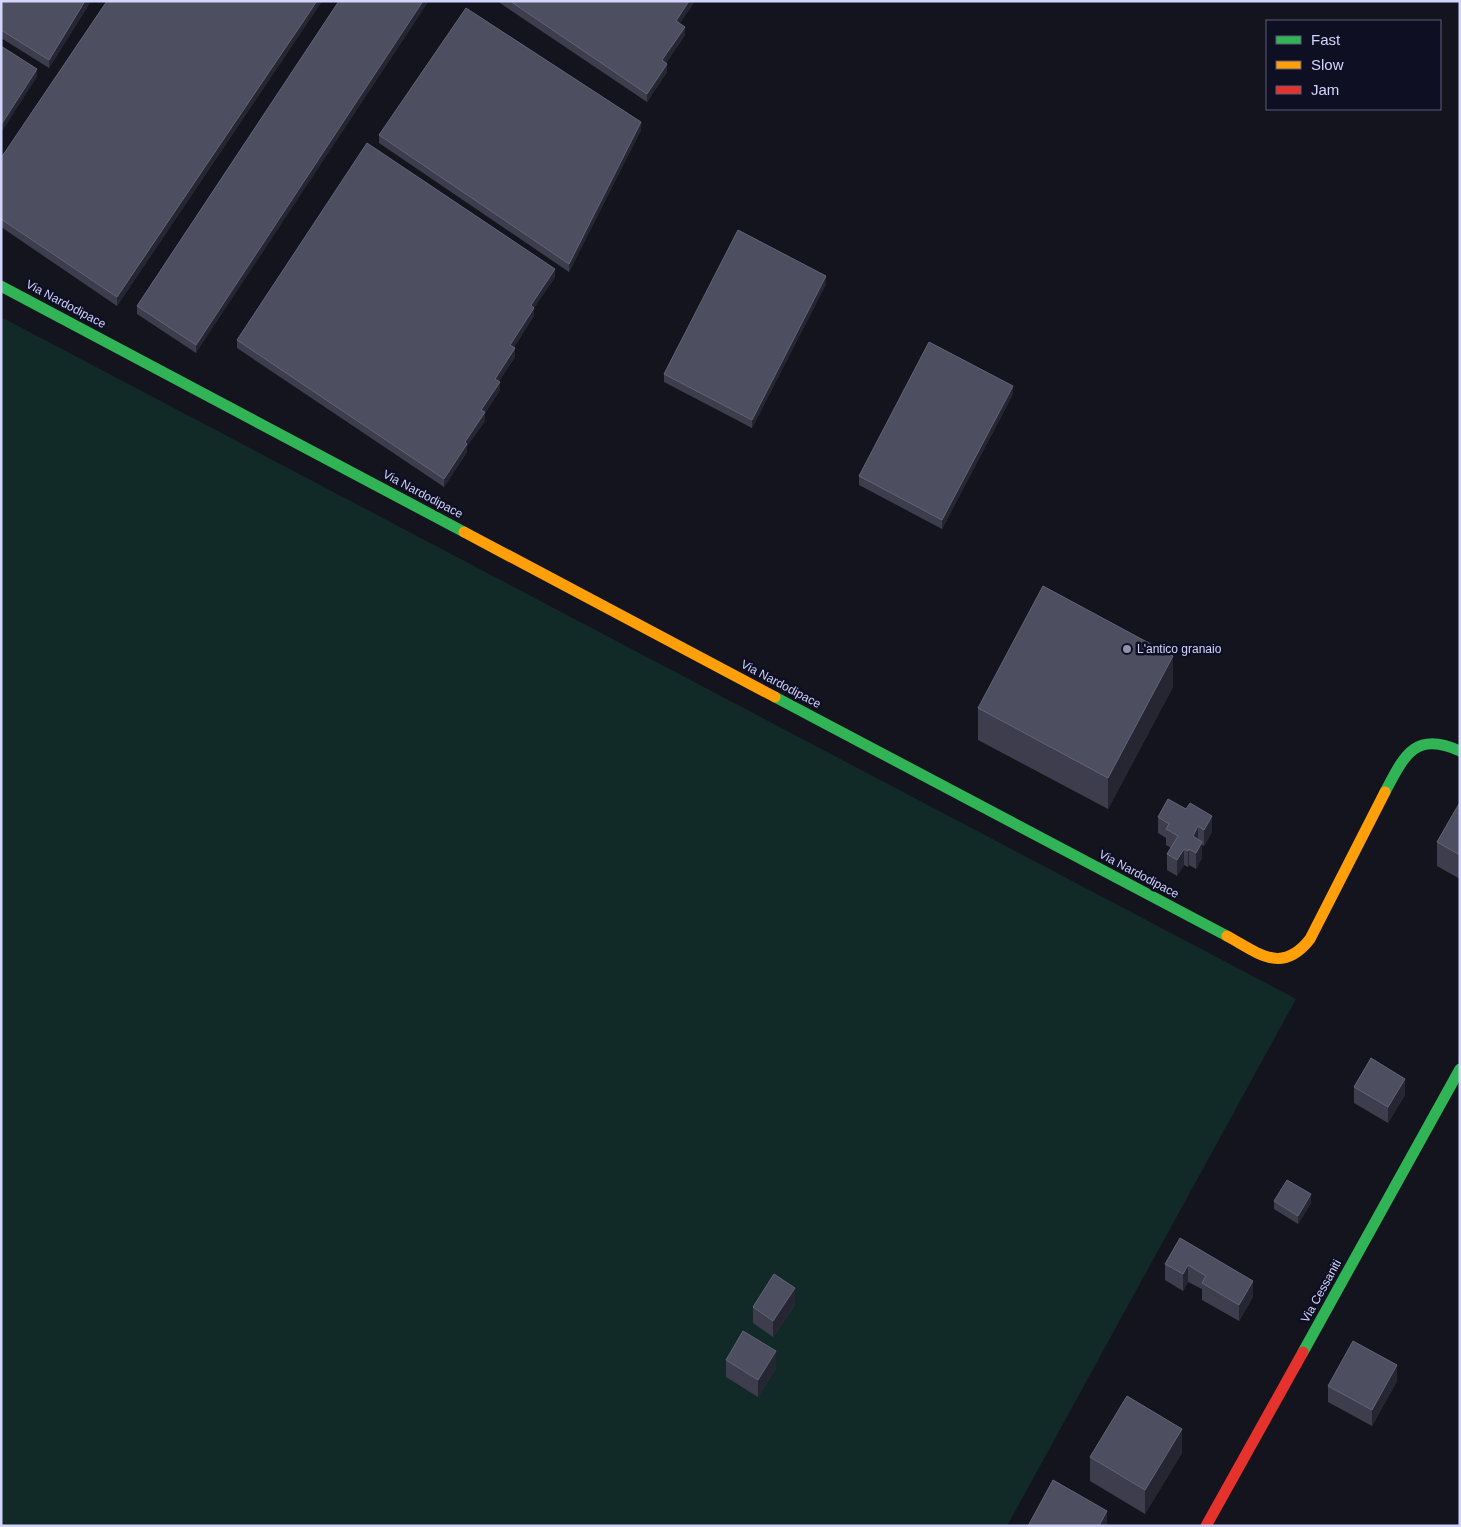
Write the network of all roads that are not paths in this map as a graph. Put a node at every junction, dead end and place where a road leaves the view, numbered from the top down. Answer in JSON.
{"nodes":[{"id":1,"x":1,"y":286,"type":"edge"},
{"id":2,"x":1460,"y":751,"type":"edge"},
{"id":3,"x":1460,"y":1069,"type":"edge"},
{"id":4,"x":1206,"y":1526,"type":"edge"}],
"edges":[{"from":1,"to":2,"type":"street","name":"Via Nardodipace"},
{"from":3,"to":4,"type":"street","name":"Via Cessaniti"}]}
